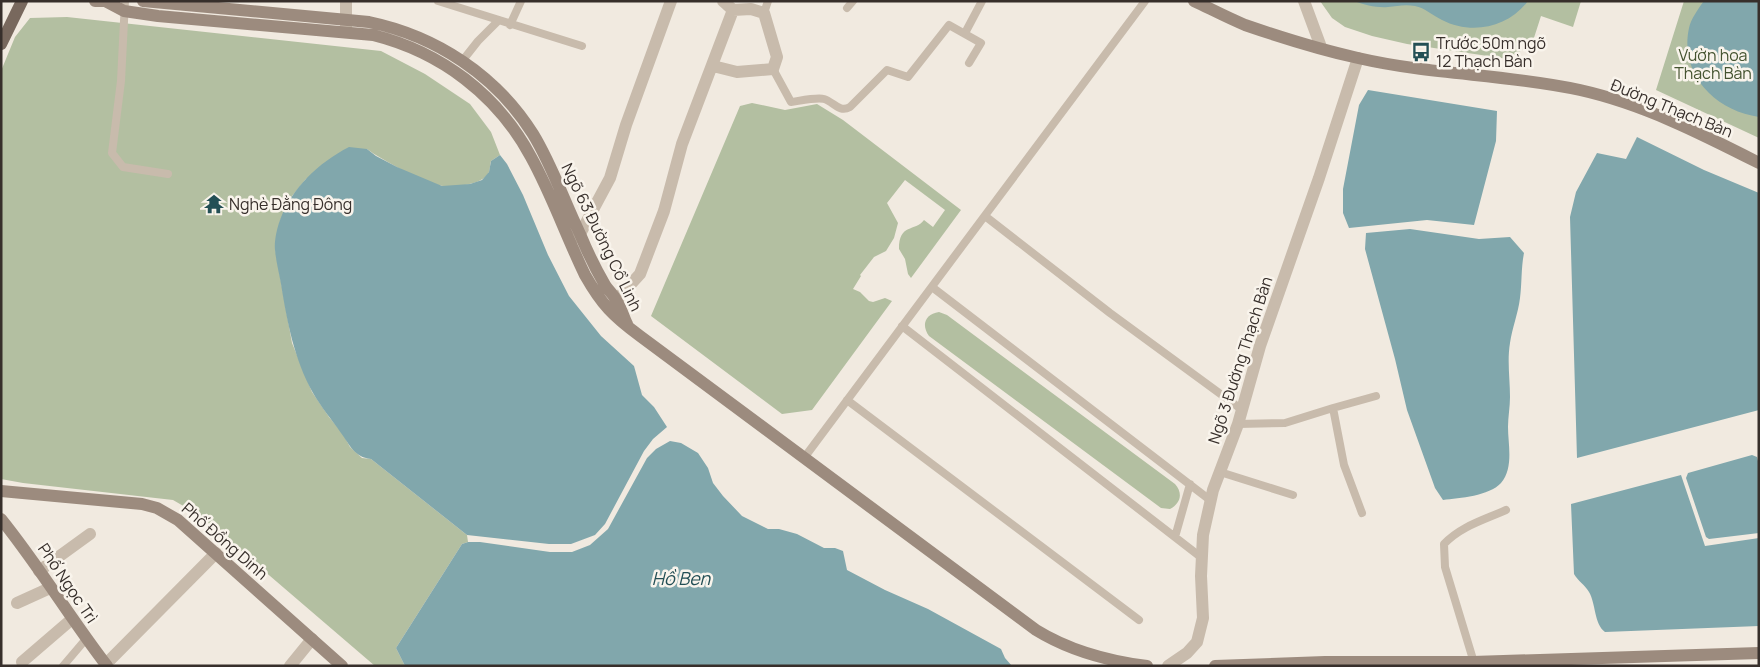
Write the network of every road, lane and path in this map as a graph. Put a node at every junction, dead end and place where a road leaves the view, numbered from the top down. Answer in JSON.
{"nodes":[{"id":1,"x":22,"y":1,"type":"edge"},
{"id":2,"x":102,"y":1,"type":"edge"},
{"id":3,"x":143,"y":1,"type":"edge"},
{"id":4,"x":346,"y":1,"type":"edge"},
{"id":5,"x":438,"y":1,"type":"edge"},
{"id":6,"x":521,"y":1,"type":"edge"},
{"id":7,"x":671,"y":1,"type":"edge"},
{"id":8,"x":723,"y":1,"type":"edge"},
{"id":9,"x":853,"y":1,"type":"edge"},
{"id":10,"x":982,"y":1,"type":"edge"},
{"id":11,"x":1145,"y":1,"type":"edge"},
{"id":12,"x":1194,"y":1,"type":"edge"},
{"id":13,"x":1304,"y":1,"type":"edge"},
{"id":14,"x":125,"y":6,"type":"edge"},
{"id":15,"x":766,"y":7,"type":"edge"},
{"id":16,"x":847,"y":8,"type":"dead end"},
{"id":17,"x":733,"y":10,"type":"junction"},
{"id":18,"x":346,"y":19,"type":"junction"},
{"id":19,"x":498,"y":21,"type":"junction"},
{"id":20,"x":510,"y":25,"type":"junction"},
{"id":21,"x":346,"y":32,"type":"junction"},
{"id":22,"x":965,"y":34,"type":"junction"},
{"id":23,"x":1,"y":44,"type":"edge"},
{"id":24,"x":582,"y":46,"type":"dead end"},
{"id":25,"x":1321,"y":48,"type":"junction"},
{"id":26,"x":1358,"y":58,"type":"junction"},
{"id":27,"x":463,"y":60,"type":"junction"},
{"id":28,"x":968,"y":63,"type":"dead end"},
{"id":29,"x":713,"y":66,"type":"junction"},
{"id":30,"x":773,"y":68,"type":"junction"},
{"id":31,"x":456,"y":72,"type":"junction"},
{"id":32,"x":533,"y":134,"type":"junction"},
{"id":33,"x":521,"y":140,"type":"junction"},
{"id":34,"x":1759,"y":163,"type":"edge"},
{"id":35,"x":553,"y":173,"type":"junction"},
{"id":36,"x":168,"y":174,"type":"dead end"},
{"id":37,"x":541,"y":178,"type":"junction"},
{"id":38,"x":985,"y":216,"type":"junction"},
{"id":39,"x":580,"y":234,"type":"junction"},
{"id":40,"x":569,"y":242,"type":"junction"},
{"id":41,"x":932,"y":287,"type":"junction"},
{"id":42,"x":612,"y":305,"type":"junction"},
{"id":43,"x":902,"y":326,"type":"junction"},
{"id":44,"x":1376,"y":396,"type":"dead end"},
{"id":45,"x":847,"y":400,"type":"junction"},
{"id":46,"x":1333,"y":408,"type":"junction"},
{"id":47,"x":1241,"y":410,"type":"junction"},
{"id":48,"x":1238,"y":424,"type":"junction"},
{"id":49,"x":804,"y":458,"type":"junction"},
{"id":50,"x":1220,"y":472,"type":"junction"},
{"id":51,"x":1190,"y":484,"type":"junction"},
{"id":52,"x":1,"y":491,"type":"edge"},
{"id":53,"x":1293,"y":495,"type":"dead end"},
{"id":54,"x":1210,"y":500,"type":"junction"},
{"id":55,"x":1506,"y":510,"type":"dead end"},
{"id":56,"x":1362,"y":513,"type":"dead end"},
{"id":57,"x":1,"y":519,"type":"edge"},
{"id":58,"x":90,"y":534,"type":"dead end"},
{"id":59,"x":1175,"y":537,"type":"junction"},
{"id":60,"x":216,"y":553,"type":"junction"},
{"id":61,"x":1202,"y":558,"type":"junction"},
{"id":62,"x":39,"y":571,"type":"junction"},
{"id":63,"x":50,"y":588,"type":"junction"},
{"id":64,"x":17,"y":603,"type":"dead end"},
{"id":65,"x":72,"y":619,"type":"junction"},
{"id":66,"x":1139,"y":620,"type":"dead end"},
{"id":67,"x":86,"y":639,"type":"junction"},
{"id":68,"x":312,"y":639,"type":"junction"},
{"id":69,"x":1759,"y":653,"type":"edge"},
{"id":70,"x":22,"y":662,"type":"dead end"},
{"id":71,"x":1325,"y":664,"type":"edge"},
{"id":72,"x":1474,"y":664,"type":"edge"},
{"id":73,"x":106,"y":665,"type":"edge"},
{"id":74,"x":63,"y":666,"type":"edge"},
{"id":75,"x":290,"y":666,"type":"edge"},
{"id":76,"x":342,"y":666,"type":"edge"},
{"id":77,"x":1147,"y":666,"type":"edge"},
{"id":78,"x":1168,"y":666,"type":"edge"},
{"id":79,"x":1215,"y":666,"type":"edge"}],
"edges":[{"from":1,"to":23,"type":"main road"},
{"from":2,"to":14,"type":"street","name":"Ngõ 63 Đường Cổ Linh"},
{"from":3,"to":18,"type":"street","name":"Ngõ 63 Đường Cổ Linh"},
{"from":4,"to":18,"type":"street"},
{"from":5,"to":19,"type":"lane"},
{"from":6,"to":20,"type":"lane"},
{"from":7,"to":39,"type":"street"},
{"from":8,"to":17,"type":"street"},
{"from":9,"to":16,"type":"lane"},
{"from":10,"to":22,"type":"lane"},
{"from":11,"to":38,"type":"lane"},
{"from":12,"to":25,"type":"street","name":"Đường Thạch Bàn"},
{"from":13,"to":25,"type":"street"},
{"from":14,"to":21,"type":"street","name":"Ngõ 63 Đường Cổ Linh"},
{"from":14,"to":36,"type":"lane"},
{"from":15,"to":17,"type":"street"},
{"from":15,"to":30,"type":"street"},
{"from":17,"to":29,"type":"street"},
{"from":18,"to":21,"type":"street"},
{"from":18,"to":27,"type":"street","name":"Ngõ 63 Đường Cổ Linh"},
{"from":19,"to":20,"type":"lane"},
{"from":19,"to":27,"type":"lane"},
{"from":20,"to":24,"type":"lane"},
{"from":21,"to":31,"type":"street","name":"Ngõ 63 Đường Cổ Linh"},
{"from":22,"to":28,"type":"lane"},
{"from":22,"to":30,"type":"lane"},
{"from":25,"to":26,"type":"street","name":"Đường Thạch Bàn"},
{"from":26,"to":34,"type":"street","name":"Đường Thạch Bàn"},
{"from":26,"to":47,"type":"street","name":"Ngõ 3 Đường Thạch Bàn"},
{"from":27,"to":31,"type":"street"},
{"from":27,"to":32,"type":"street","name":"Ngõ 63 Đường Cổ Linh"},
{"from":29,"to":30,"type":"street"},
{"from":29,"to":42,"type":"street"},
{"from":31,"to":33,"type":"street","name":"Ngõ 63 Đường Cổ Linh"},
{"from":32,"to":33,"type":"street"},
{"from":32,"to":35,"type":"street","name":"Ngõ 63 Đường Cổ Linh"},
{"from":33,"to":37,"type":"street","name":"Ngõ 63 Đường Cổ Linh"},
{"from":35,"to":37,"type":"street"},
{"from":35,"to":39,"type":"street","name":"Ngõ 63 Đường Cổ Linh"},
{"from":37,"to":40,"type":"street","name":"Ngõ 63 Đường Cổ Linh"},
{"from":38,"to":41,"type":"lane"},
{"from":38,"to":47,"type":"lane"},
{"from":39,"to":40,"type":"street"},
{"from":39,"to":42,"type":"street","name":"Ngõ 63 Đường Cổ Linh"},
{"from":40,"to":42,"type":"street","name":"Ngõ 63 Đường Cổ Linh"},
{"from":41,"to":43,"type":"lane"},
{"from":41,"to":51,"type":"lane"},
{"from":42,"to":49,"type":"street","name":"Ngõ 63 Đường Cổ Linh"},
{"from":43,"to":45,"type":"lane"},
{"from":43,"to":59,"type":"lane"},
{"from":44,"to":46,"type":"lane"},
{"from":45,"to":49,"type":"lane"},
{"from":45,"to":66,"type":"lane"},
{"from":46,"to":48,"type":"lane"},
{"from":46,"to":56,"type":"lane"},
{"from":47,"to":48,"type":"street","name":"Ngõ 3 Đường Thạch Bàn"},
{"from":48,"to":50,"type":"street","name":"Ngõ 3 Đường Thạch Bàn"},
{"from":49,"to":77,"type":"street","name":"Ngõ 63 Đường Cổ Linh"},
{"from":50,"to":53,"type":"lane"},
{"from":50,"to":54,"type":"street","name":"Ngõ 3 Đường Thạch Bàn"},
{"from":51,"to":54,"type":"lane"},
{"from":51,"to":59,"type":"lane"},
{"from":52,"to":60,"type":"street","name":"Phố Đồng Dinh"},
{"from":54,"to":61,"type":"street","name":"Ngõ 3 Đường Thạch Bàn"},
{"from":55,"to":72,"type":"lane"},
{"from":57,"to":62,"type":"street","name":"Phố Ngọc Trì"},
{"from":58,"to":62,"type":"street"},
{"from":59,"to":61,"type":"lane"},
{"from":60,"to":68,"type":"street","name":"Phố Đồng Dinh"},
{"from":60,"to":73,"type":"street"},
{"from":61,"to":78,"type":"street","name":"Ngõ 3 Đường Thạch Bàn"},
{"from":62,"to":63,"type":"street","name":"Phố Ngọc Trì"},
{"from":63,"to":64,"type":"street"},
{"from":63,"to":65,"type":"street","name":"Phố Ngọc Trì"},
{"from":65,"to":67,"type":"street","name":"Phố Ngọc Trì"},
{"from":65,"to":70,"type":"street"},
{"from":67,"to":73,"type":"street","name":"Phố Ngọc Trì"},
{"from":67,"to":74,"type":"lane"},
{"from":68,"to":75,"type":"street"},
{"from":68,"to":76,"type":"street","name":"Phố Đồng Dinh"},
{"from":69,"to":72,"type":"street"},
{"from":71,"to":72,"type":"street"},
{"from":71,"to":79,"type":"street"}]}
